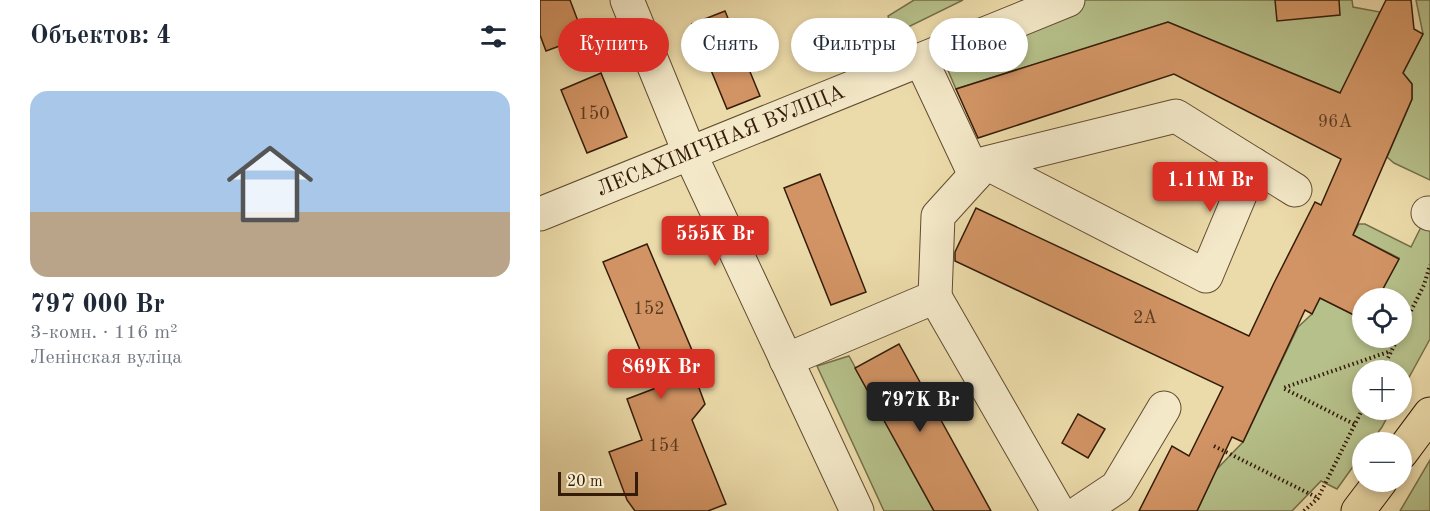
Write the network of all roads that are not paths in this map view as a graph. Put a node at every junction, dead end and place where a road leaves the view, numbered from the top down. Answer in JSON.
{"nodes":[{"id":1,"x":627,"y":0,"type":"edge"},
{"id":2,"x":1068,"y":0,"type":"edge"},
{"id":3,"x":921,"y":60,"type":"junction"},
{"id":4,"x":690,"y":154,"type":"junction"},
{"id":5,"x":1253,"y":164,"type":"junction"},
{"id":6,"x":980,"y":169,"type":"junction"},
{"id":7,"x":1294,"y":190,"type":"dead end"},
{"id":8,"x":540,"y":214,"type":"edge"},
{"id":9,"x":935,"y":297,"type":"junction"},
{"id":10,"x":786,"y":360,"type":"junction"},
{"id":11,"x":1164,"y":408,"type":"dead end"},
{"id":12,"x":1430,"y":414,"type":"edge"},
{"id":13,"x":1412,"y":438,"type":"edge"},
{"id":14,"x":1372,"y":492,"type":"edge"},
{"id":15,"x":857,"y":511,"type":"edge"},
{"id":16,"x":1058,"y":511,"type":"edge"},
{"id":17,"x":1081,"y":511,"type":"edge"},
{"id":18,"x":1358,"y":511,"type":"edge"}],
"edges":[{"from":1,"to":4,"type":"street"},
{"from":2,"to":3,"type":"street","name":"ЛЕСАХІМІЧНАЯ ВУЛІЦА"},
{"from":3,"to":4,"type":"street","name":"ЛЕСАХІМІЧНАЯ ВУЛІЦА"},
{"from":3,"to":6,"type":"street"},
{"from":4,"to":8,"type":"street","name":"ЛЕСАХІМІЧНАЯ ВУЛІЦА"},
{"from":4,"to":10,"type":"street"},
{"from":5,"to":6,"type":"street"},
{"from":5,"to":6,"type":"street"},
{"from":5,"to":7,"type":"street"},
{"from":6,"to":9,"type":"street"},
{"from":9,"to":10,"type":"street"},
{"from":9,"to":16,"type":"street"},
{"from":10,"to":15,"type":"street"},
{"from":11,"to":17,"type":"street"},
{"from":12,"to":13,"type":"main road"},
{"from":14,"to":18,"type":"main road"}]}
